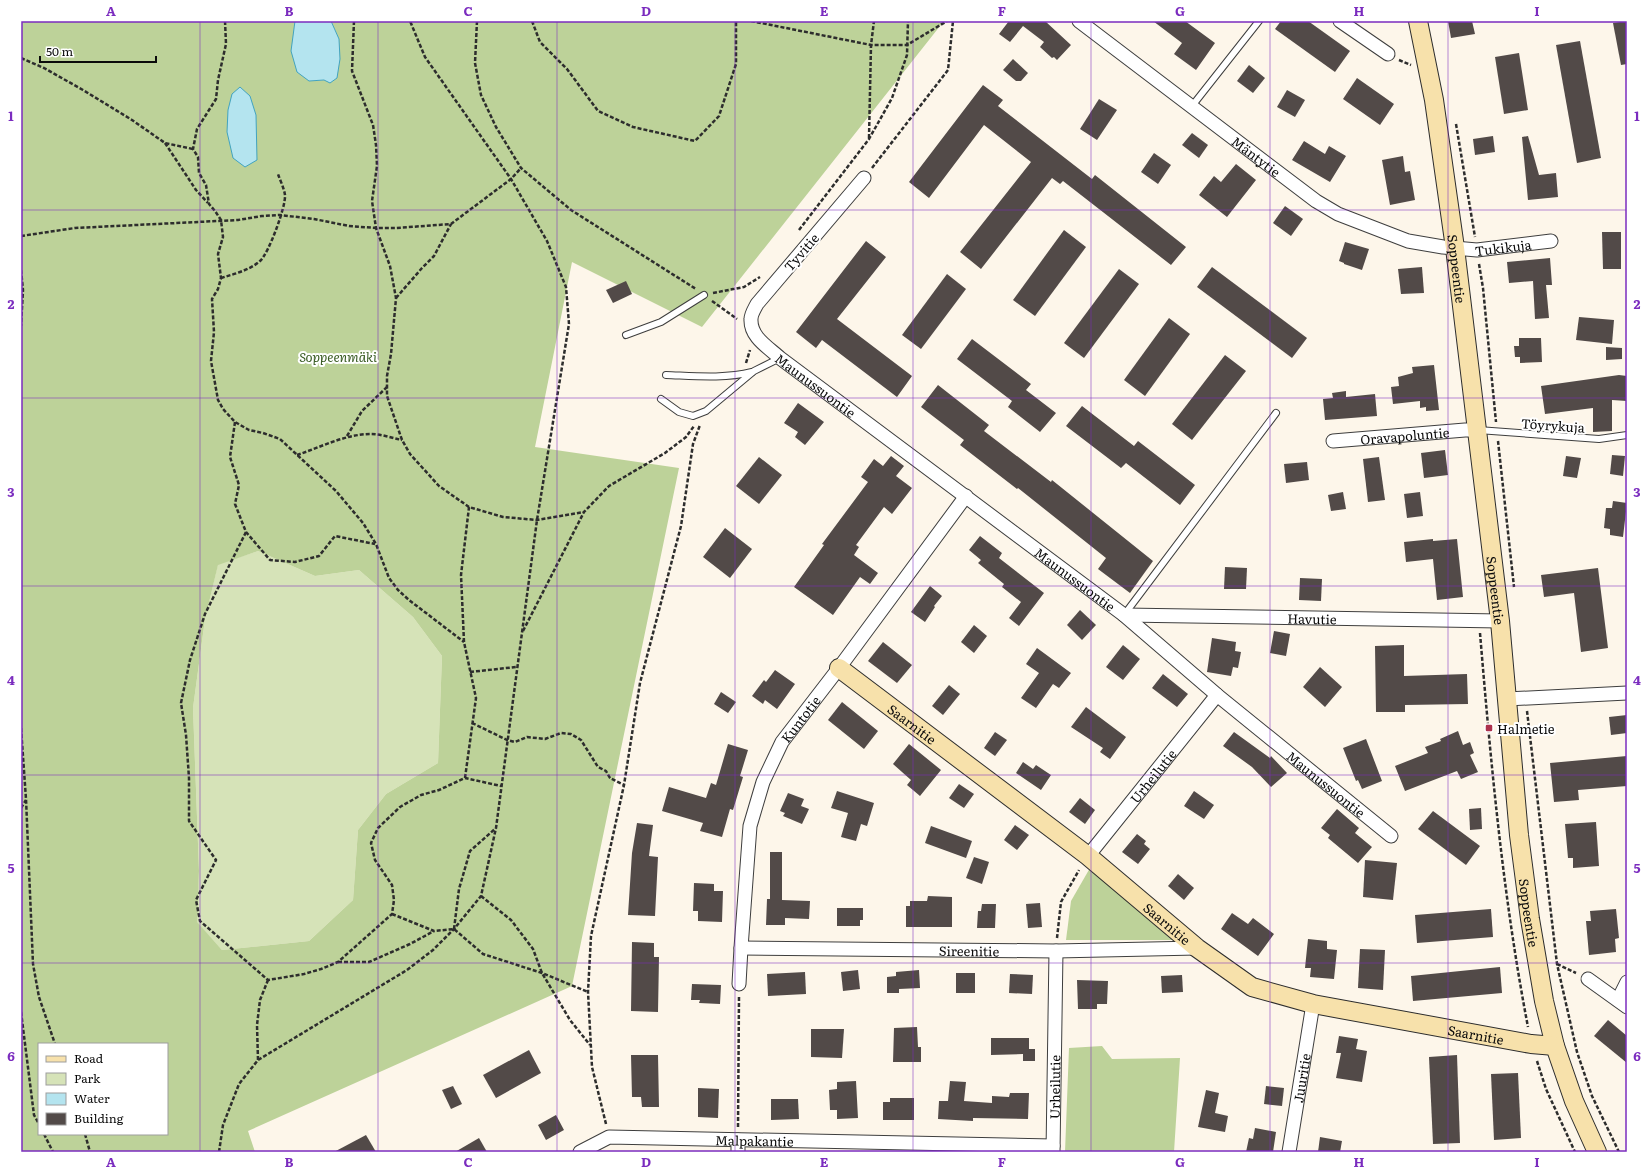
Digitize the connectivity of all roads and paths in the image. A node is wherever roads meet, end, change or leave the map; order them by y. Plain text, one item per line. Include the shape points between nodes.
1 (224, 21) edge
2 (354, 21) edge
3 (410, 21) edge
4 (477, 21) edge
5 (532, 21) edge
6 (736, 21) edge
7 (751, 21) edge
8 (874, 21) edge
9 (908, 21) edge
10 (946, 21) edge
11 (953, 21) edge
12 (1079, 21) edge
13 (1259, 21) edge
14 (1340, 21) edge
15 (1418, 21) edge
16 (871, 45) junction
17 (907, 45) junction
18 (1388, 54) dead end
19 (21, 58) edge
20 (1192, 106) junction
21 (1455, 118) dead end
22 (869, 139) junction
23 (164, 143) junction
24 (193, 148) junction
25 (521, 168) junction
26 (278, 174) dead end
27 (864, 178) joint
28 (511, 179) junction
29 (209, 204) junction
30 (280, 214) junction
31 (221, 220) junction
32 (451, 224) junction
33 (376, 228) junction
34 (799, 231) dead end
35 (21, 236) edge
36 (1551, 241) dead end
37 (1455, 248) junction
38 (1477, 250) junction
39 (21, 270) edge
40 (766, 273) dead end
41 (221, 278) junction
42 (704, 295) junction
43 (396, 298) junction
44 (21, 326) edge
45 (753, 331) junction
46 (626, 335) dead end
47 (780, 358) junction
48 (754, 371) junction
49 (741, 374) junction
50 (666, 375) dead end
51 (387, 387) junction
52 (661, 399) dead end
53 (706, 411) junction
54 (1276, 413) dead end
55 (235, 422) junction
56 (1477, 430) junction
57 (1497, 432) junction
58 (1627, 435) edge
59 (346, 436) junction
60 (402, 440) junction
61 (1333, 441) dead end
62 (297, 455) junction
63 (966, 496) junction
64 (469, 507) junction
65 (584, 512) junction
66 (537, 520) junction
67 (246, 532) junction
68 (376, 544) junction
69 (1514, 588) dead end
70 (1124, 615) junction
71 (1500, 621) junction
72 (522, 632) junction
73 (464, 642) junction
74 (516, 667) junction
75 (840, 668) junction
76 (470, 672) junction
77 (1627, 693) edge
78 (1217, 695) junction
79 (1525, 697) junction
80 (1507, 699) junction
81 (472, 723) junction
82 (21, 728) edge
83 (507, 740) junction
84 (465, 778) junction
85 (624, 785) junction
86 (501, 786) junction
87 (26, 799) junction
88 (21, 808) edge
89 (496, 828) junction
90 (1391, 836) dead end
91 (1088, 856) junction
92 (481, 896) junction
93 (392, 914) junction
94 (454, 930) junction
95 (434, 931) junction
96 (741, 948) junction
97 (1197, 948) junction
98 (1056, 951) junction
99 (338, 962) junction
100 (1557, 964) junction
101 (542, 973) junction
102 (1588, 979) joint
103 (268, 980) junction
104 (1627, 982) edge
105 (740, 984) joint
106 (588, 992) junction
107 (1622, 1003) edge
108 (1314, 1004) junction
109 (21, 1012) edge
110 (55, 1043) edge
111 (591, 1046) junction
112 (1555, 1046) junction
113 (258, 1060) junction
114 (38, 1122) edge
115 (44, 1135) edge
116 (85, 1135) edge
117 (609, 1136) junction
118 (738, 1146) edge
119 (1053, 1149) edge
120 (584, 1151) edge
121 (53, 1152) edge
122 (90, 1152) edge
123 (219, 1152) edge
124 (1289, 1152) edge
125 (1598, 1152) edge
126 (1619, 1152) edge

1 - 24 path via 226,44 216,99 197,129
2 - 33 path via 352,71 373,125 376,145 377,166 372,201
3 - 28 path via 425,57
4 - 25 path via 475,63 481,95 496,127
5 - 6 path via 540,42 567,69 598,111 633,127 695,141 719,116 736,64
7 - 16 path
8 - 16 path
9 - 17 path
10 - 17 path
11 - 27 path via 948,70
12 - 20 street, Mäntytie
13 - 20 lane
14 - 18 street
15 - 37 main road, Soppeentie via 1434,100
16 - 17 path
16 - 22 path
17 - 22 path via 906,56 892,98
19 - 23 path via 83,90
20 - 37 street, Mäntytie via 1316,201 1338,214 1408,241
21 - 38 path
22 - 34 path
23 - 24 path
23 - 29 path via 196,190
24 - 29 path via 198,157 199,173 206,185
25 - 28 path
25 - 42 path via 571,210
26 - 30 path via 285,195
27 - 45 street, Tyvitie via 756,304 751,318
28 - 32 path
28 - 66 path via 547,241 564,280 569,324
29 - 31 path
30 - 31 path
30 - 33 path via 348,226
30 - 41 path via 274,236 260,261 240,273
31 - 35 path via 75,228
31 - 41 path via 223,237 218,254
32 - 33 path
32 - 43 path via 434,256
33 - 43 path via 390,266
36 - 38 street, Tukikuja
37 - 38 street, Tukikuja
37 - 56 main road, Soppeentie
38 - 57 path
39 - 44 path
40 - 42 path via 744,287
41 - 55 path via 212,299 214,332 211,360 218,400
42 - 45 path
42 - 46 lane via 660,322
43 - 51 path
45 - 47 street, Maunussuontie via 760,341
45 - 49 path via 749,355
47 - 48 lane
47 - 63 street, Maunussuontie
48 - 49 lane
48 - 53 lane
49 - 50 lane
51 - 59 path via 362,411
51 - 60 path via 387,396
52 - 53 lane via 679,412 694,416
53 - 65 path via 686,437 665,453 609,486
53 - 85 path via 693,444 681,526 640,683
54 - 70 lane
55 - 62 path via 249,430 280,439
55 - 67 path via 230,457 239,485 236,504
56 - 57 lane, Töyrykuja
56 - 61 street, Oravapoluntie
56 - 71 main road, Soppeentie
57 - 58 lane, Töyrykuja via 1599,439
57 - 69 path
59 - 60 path via 372,434
59 - 62 path
60 - 64 path via 410,454 439,486
62 - 68 path via 340,497 363,523
63 - 70 street, Maunussuontie
63 - 75 street, Kuntotie
64 - 66 path via 503,516
64 - 73 path via 461,575
65 - 66 path
65 - 72 path
66 - 72 path
67 - 68 path via 270,560 295,562 319,556 335,536
67 - 103 path via 205,614 190,660 181,703 189,778 189,822 216,860 196,900 200,921
68 - 73 path via 389,578 398,590
70 - 71 street, Havutie
70 - 78 street, Maunussuontie
71 - 80 main road, Soppeentie
72 - 74 path
73 - 76 path
74 - 76 path
74 - 83 path
75 - 91 main road, Saarnitie
75 - 96 street, Kuntotie via 782,742 763,782 750,826
76 - 81 path via 476,698
77 - 79 street
78 - 90 street, Maunussuontie
78 - 91 street, Urheilutie
79 - 80 street
79 - 100 path
80 - 112 main road, Soppeentie via 1519,835 1530,919 1544,1001
81 - 83 path
81 - 84 path
82 - 87 path
83 - 85 path via 515,742 527,737 545,739 561,733 571,734 581,740 598,767 606,771 610,778
83 - 86 path
84 - 86 path
84 - 93 path via 421,795 400,807 378,828 371,843 375,860 392,885
85 - 106 path via 591,936
86 - 89 path
87 - 88 path
87 - 110 path via 33,964 39,997
89 - 92 path
89 - 94 path via 470,851 459,889
91 - 97 main road, Saarnitie
91 - 98 path via 1061,902
92 - 94 path
92 - 101 path via 512,920 533,949
93 - 95 path
93 - 99 path
94 - 95 path
94 - 101 path via 483,954
94 - 113 path via 406,970
95 - 99 path via 369,962
96 - 98 street, Sireenitie
96 - 105 street, Kuntotie
97 - 98 street, Sireenitie
97 - 108 main road, Saarnitie via 1252,987
98 - 119 street, Urheilutie
99 - 103 path via 304,974
100 - 102 path
100 - 126 path via 1577,1052 1592,1096
101 - 106 path
101 - 111 path via 570,1020
102 - 107 street
103 - 113 path via 260,1000 257,1025
104 - 107 street
105 - 118 path
106 - 111 path
108 - 112 main road, Saarnitie via 1531,1044
108 - 124 street, Juuritie
109 - 114 path via 34,1115
111 - 117 path via 592,1067
112 - 125 main road, Soppeentie via 1574,1101
113 - 123 path via 239,1084 223,1125
115 - 121 path
116 - 122 path
117 - 118 street, Malpakantie
117 - 120 street
118 - 119 street, Malpakantie

